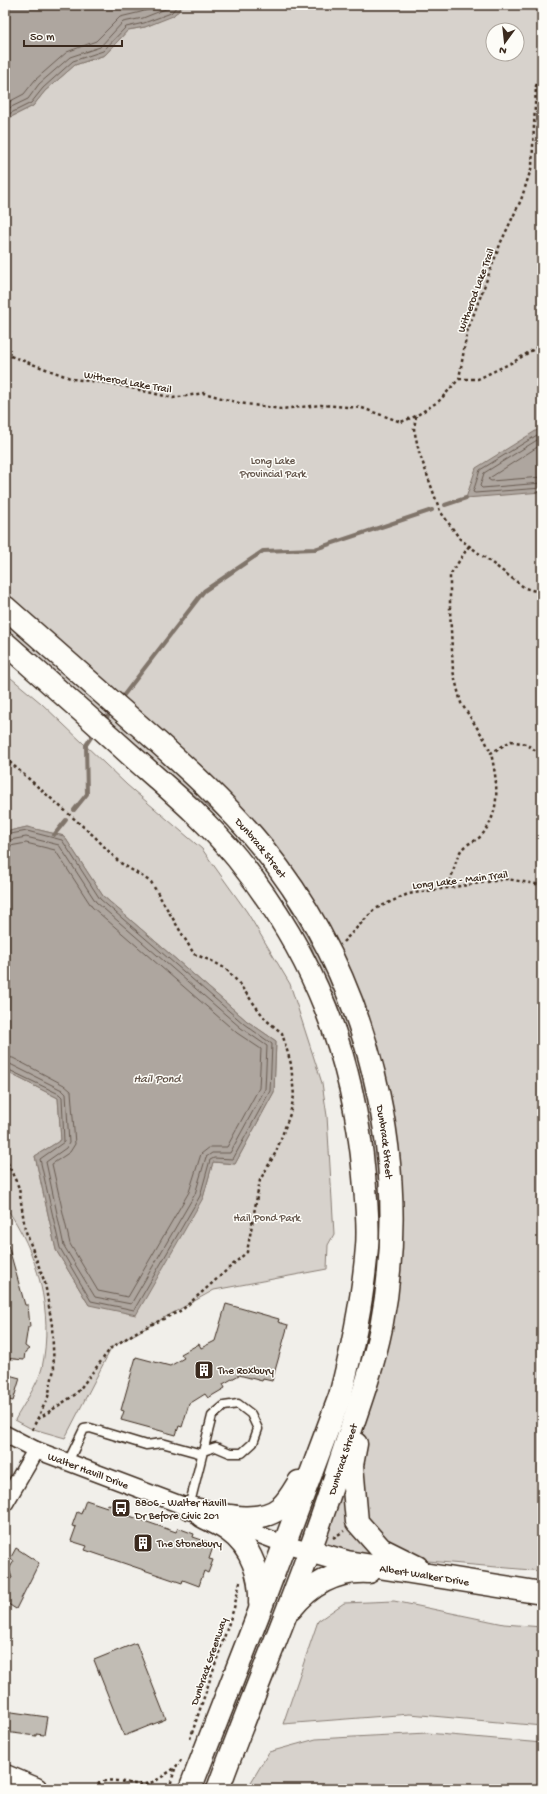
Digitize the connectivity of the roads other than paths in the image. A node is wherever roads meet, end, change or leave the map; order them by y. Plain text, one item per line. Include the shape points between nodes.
1 (5, 607) edge
2 (5, 643) edge
3 (359, 1407) junction
4 (5, 1434) edge
5 (30, 1447) junction
6 (318, 1452) junction
7 (202, 1453) junction
8 (68, 1462) junction
9 (5, 1503) edge
10 (189, 1508) junction
11 (284, 1544) junction
12 (309, 1551) junction
13 (434, 1576) junction
14 (542, 1593) edge
15 (258, 1615) junction
16 (286, 1616) junction
17 (5, 1776) edge
18 (36, 1789) edge
19 (190, 1789) edge
20 (218, 1789) edge

1 - 3 main road, Dunbrack Street via 170,753 230,810 282,873 311,918 330,955 370,1059 381,1108 391,1182 390,1256 384,1305 375,1352
2 - 6 main road, Dunbrack Street via 184,803 236,858 281,919 317,987 332,1022 344,1058 360,1132 367,1210 367,1246 358,1322 350,1360 340,1396
3 - 12 main road, Dunbrack Street
3 - 13 main road via 356,1449 352,1465 357,1522 381,1548
4 - 5 street, Walter Havill Drive
5 - 8 street, Walter Havill Drive
5 - 9 street
6 - 10 main road via 293,1492 281,1506 271,1512 256,1517
6 - 11 main road, Dunbrack Street
7 - 7 lane via 212,1416 224,1406 238,1404 251,1414 258,1429 253,1443 242,1453 230,1453 216,1447
7 - 8 lane via 162,1444 146,1445 90,1428 84,1429
7 - 10 lane
8 - 10 street, Walter Havill Drive
10 - 11 street, Walter Havill Drive
10 - 15 main road via 230,1532 250,1554 261,1590
11 - 12 street, Walter Havill Drive
11 - 15 main road, Dunbrack Street
12 - 13 main road, Albert Walker Drive via 347,1562
12 - 16 main road, Dunbrack Street
13 - 14 main road, Albert Walker Drive
13 - 16 main road via 362,1572 344,1574 328,1579 302,1595
15 - 19 main road, Dunbrack Street
16 - 20 main road, Dunbrack Street
17 - 18 main road

